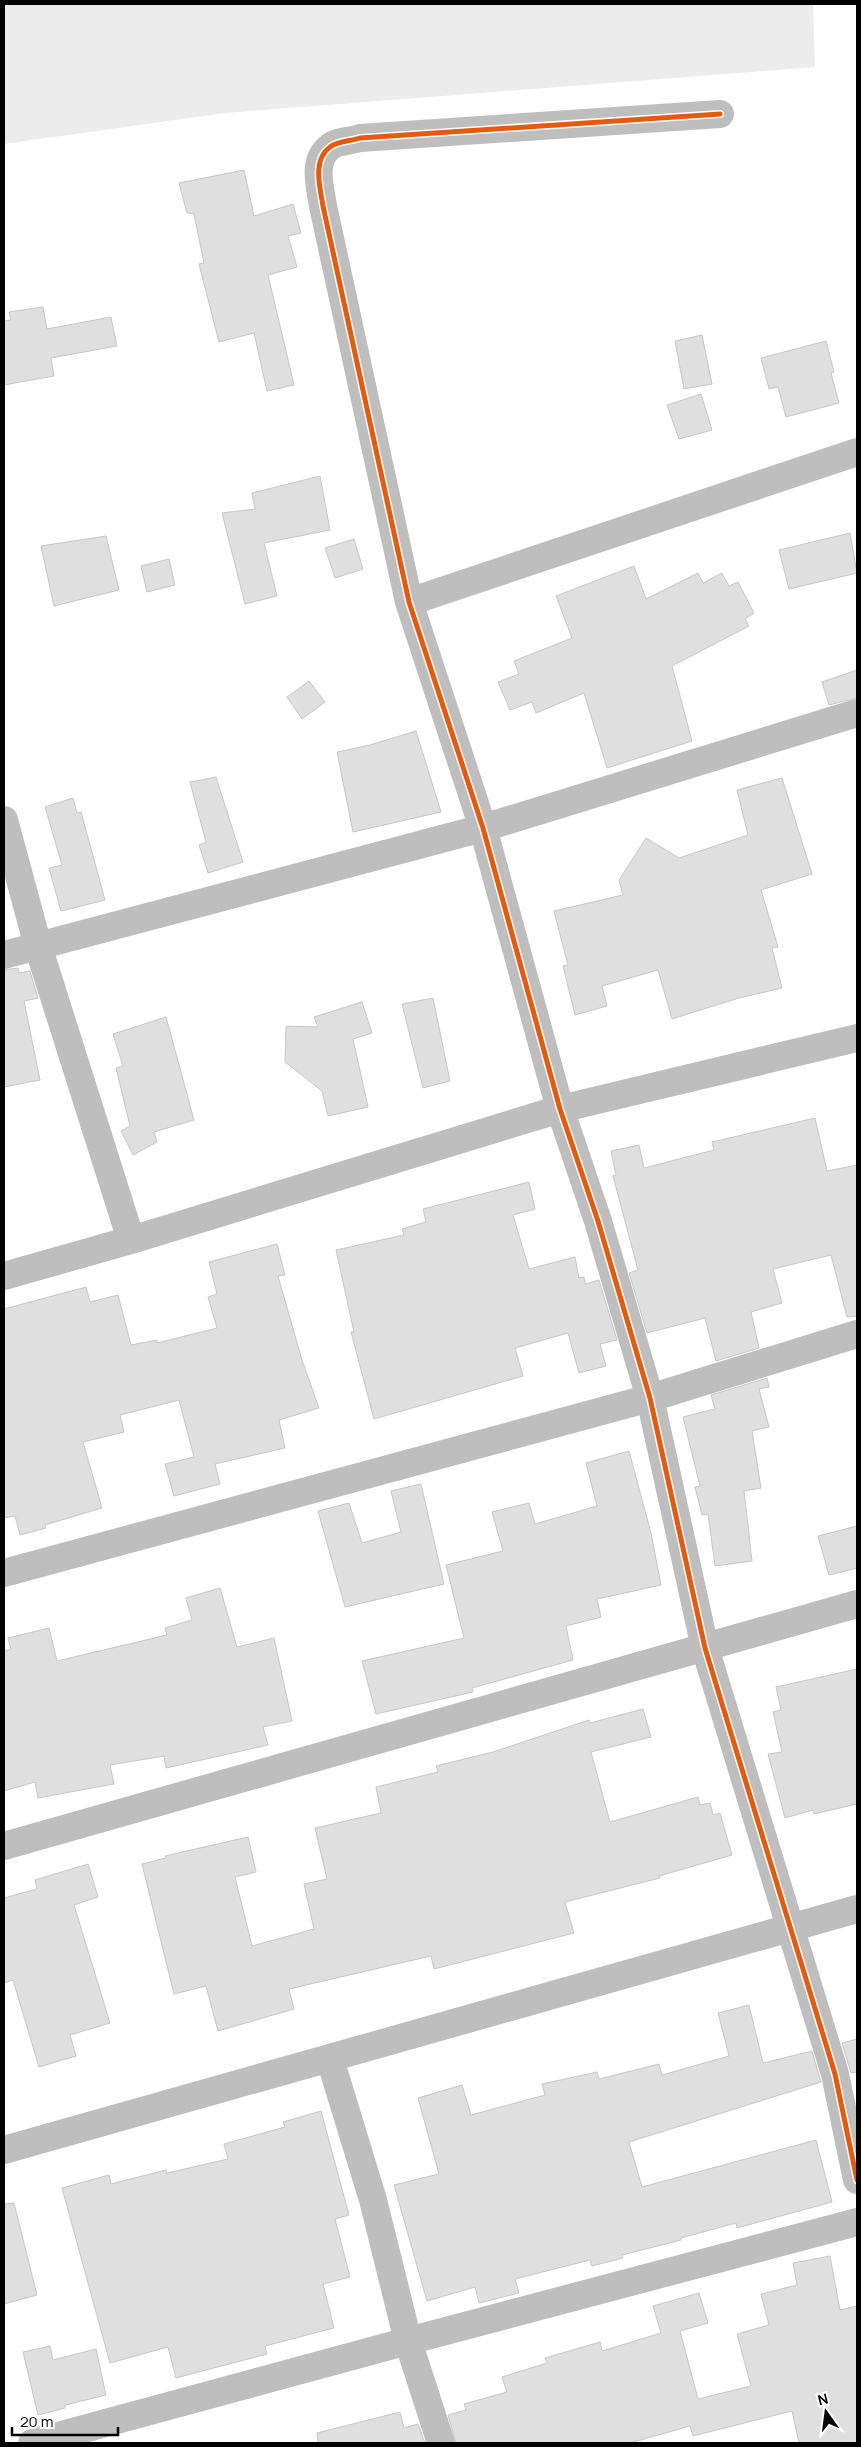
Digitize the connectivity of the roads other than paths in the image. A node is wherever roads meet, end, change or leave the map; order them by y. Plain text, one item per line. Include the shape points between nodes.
1 (720, 114) dead end
2 (857, 452) edge
3 (409, 602) junction
4 (857, 713) edge
5 (4, 820) edge
6 (483, 828) junction
7 (38, 946) junction
8 (4, 955) edge
9 (857, 1038) edge
10 (560, 1109) junction
11 (131, 1240) junction
12 (4, 1276) edge
13 (857, 1334) edge
14 (650, 1398) junction
15 (4, 1573) edge
16 (857, 1604) edge
17 (705, 1648) junction
18 (4, 1846) edge
19 (857, 1909) edge
20 (790, 1928) junction
21 (330, 2059) junction
22 (4, 2150) edge
23 (857, 2180) edge
24 (857, 2222) edge
25 (408, 2341) junction
26 (32, 2443) edge
27 (441, 2443) edge

1 - 3 street via 360,138 331,146 320,158 323,206
2 - 3 street
3 - 6 street
4 - 6 street
5 - 7 street
6 - 7 street
6 - 10 street
7 - 8 street
7 - 11 street
9 - 10 street
10 - 11 street
10 - 14 street via 598,1221
11 - 12 street
13 - 14 street
14 - 15 street
14 - 17 street
16 - 17 street
17 - 18 street
17 - 20 street
19 - 20 street
20 - 21 street
20 - 23 street via 835,2074
21 - 22 street
21 - 25 street via 373,2200
24 - 25 street
25 - 26 street
25 - 27 street

